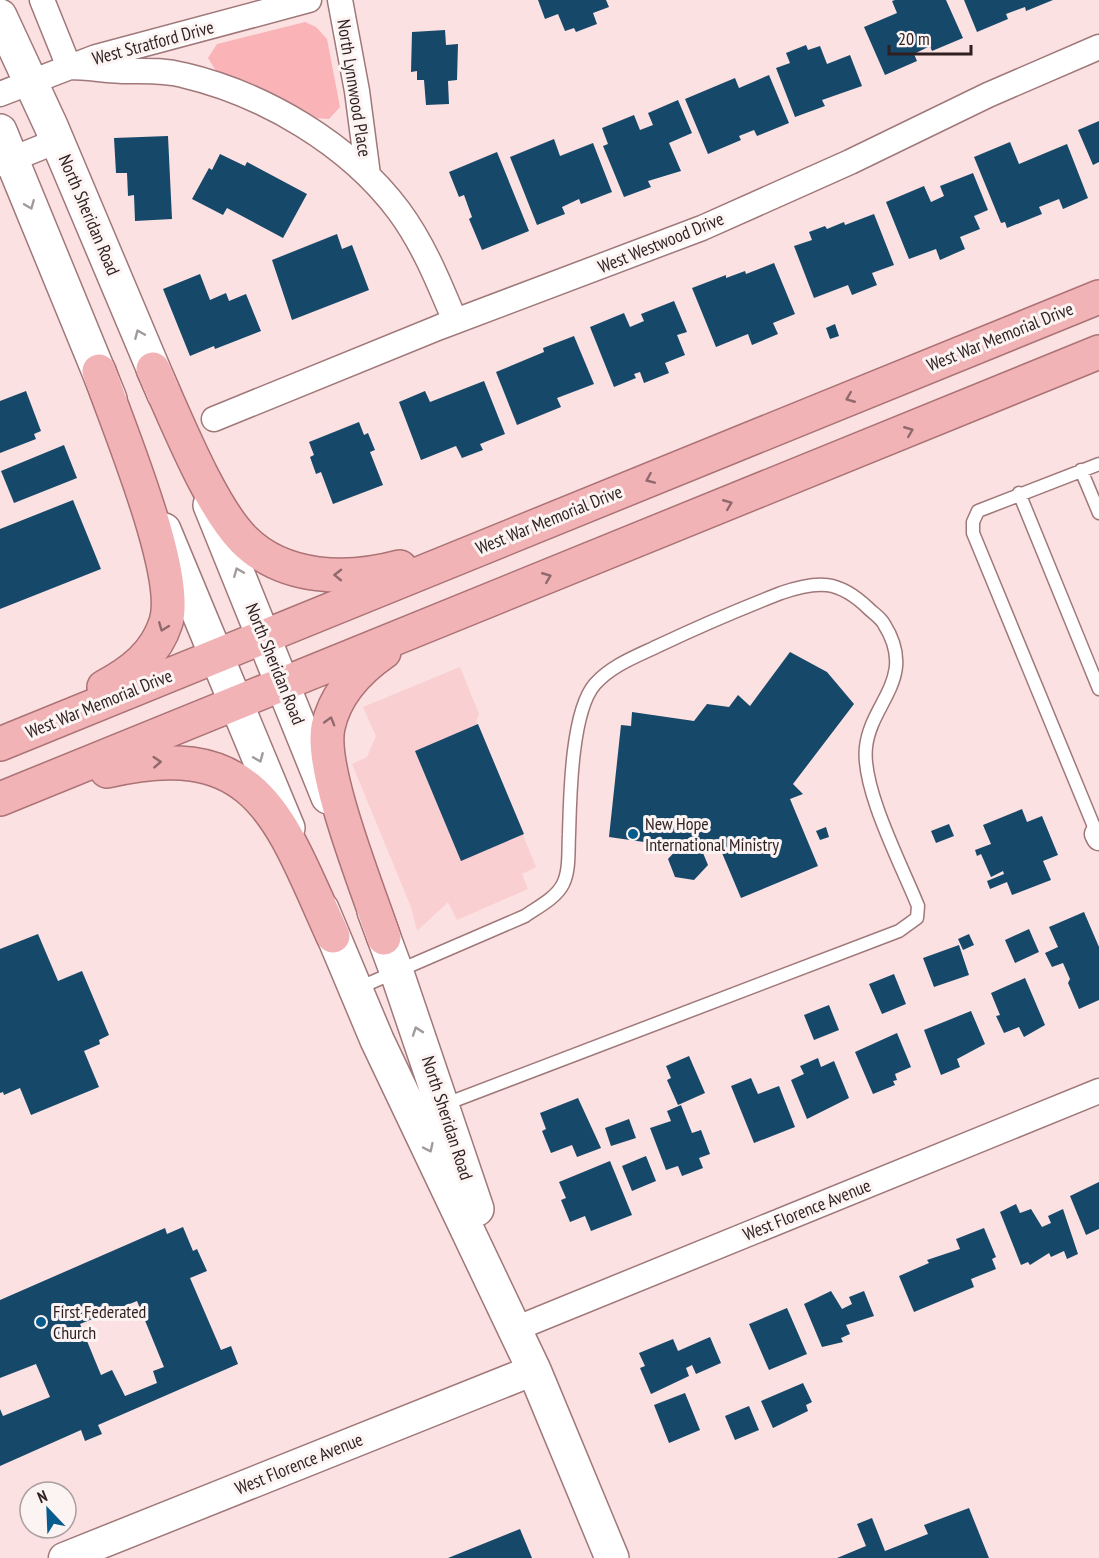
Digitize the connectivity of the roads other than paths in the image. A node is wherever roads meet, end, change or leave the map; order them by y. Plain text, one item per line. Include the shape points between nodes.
1 (42, 0) edge
2 (309, 0) edge
3 (340, 0) edge
4 (0, 16) edge
5 (1099, 47) edge
6 (69, 67) junction
7 (31, 81) junction
8 (0, 94) edge
9 (57, 141) junction
10 (4, 151) edge
11 (368, 175) junction
12 (1099, 297) edge
13 (455, 321) junction
14 (1099, 352) edge
15 (153, 369) junction
16 (99, 371) junction
17 (214, 419) dead end
18 (1099, 464) edge
19 (1081, 470) junction
20 (1019, 493) junction
21 (595, 502) junction
22 (1099, 513) edge
23 (514, 590) junction
24 (265, 637) junction
25 (216, 657) junction
26 (284, 684) junction
27 (1099, 689) edge
28 (236, 704) junction
29 (0, 737) edge
30 (0, 744) edge
31 (0, 799) edge
32 (0, 805) edge
33 (1097, 826) edge
34 (333, 936) junction
35 (384, 938) junction
36 (397, 973) junction
37 (355, 990) junction
38 (1099, 1091) edge
39 (428, 1111) junction
40 (515, 1328) junction
41 (534, 1370) junction
42 (64, 1558) edge
43 (612, 1558) edge

1 - 6 street
2 - 6 street, West Stratford Drive
3 - 11 street, North Lynnwood Place
4 - 7 main road, North Sheridan Road
5 - 13 street, West Westwood Drive via 727,217
6 - 7 street, West Stratford Drive
6 - 11 street, North Lynnwood Place via 170,72 221,86 313,133
7 - 8 street, West Stratford Drive
7 - 9 main road, North Sheridan Road
9 - 10 street
15 -> 9 main road, North Sheridan Road
10 -> 16 main road, North Sheridan Road
11 - 13 street, North Lynnwood Place via 417,238
12 -> 21 highway, West War Memorial Drive
13 - 17 street, West Westwood Drive
23 -> 14 highway
21 -> 15 highway via 389,570 334,575 291,568 252,547 232,526
24 -> 15 main road, North Sheridan Road
16 - 25 main road, North Sheridan Road
16 -> 29 highway via 162,559 169,586 167,620 150,652 132,670
18 - 19 lane
19 - 20 lane
19 - 22 lane
20 - 27 lane
20 - 33 lane via 978,511 973,533
21 - 24 highway, West War Memorial Drive
23 - 26 highway
35 -> 23 highway via 330,766 327,734 335,707 350,683 396,644
24 - 25 highway, West War Memorial Drive
24 - 26 main road, North Sheridan Road
25 - 28 main road, North Sheridan Road
25 - 30 highway, West War Memorial Drive
26 - 28 highway
26 - 35 main road, North Sheridan Road
28 - 31 highway
28 -> 34 main road, North Sheridan Road
32 -> 34 highway via 101,772 145,763 186,762 212,769 254,792 273,813
34 - 37 main road, North Sheridan Road
35 - 36 main road, North Sheridan Road
36 - 37 lane
39 -> 36 main road, North Sheridan Road
36 - 39 lane via 525,916 563,884 568,865 570,790 580,717 594,686 617,665 719,617 800,586 835,585 857,597 884,623 895,654 894,684 866,747 868,779 918,906 916,918 899,930
37 - 39 main road, North Sheridan Road
38 - 40 street, West Florence Avenue
39 - 40 main road, North Sheridan Road
40 - 41 main road, North Sheridan Road
41 - 42 street, West Florence Avenue
41 - 43 main road, North Sheridan Road

